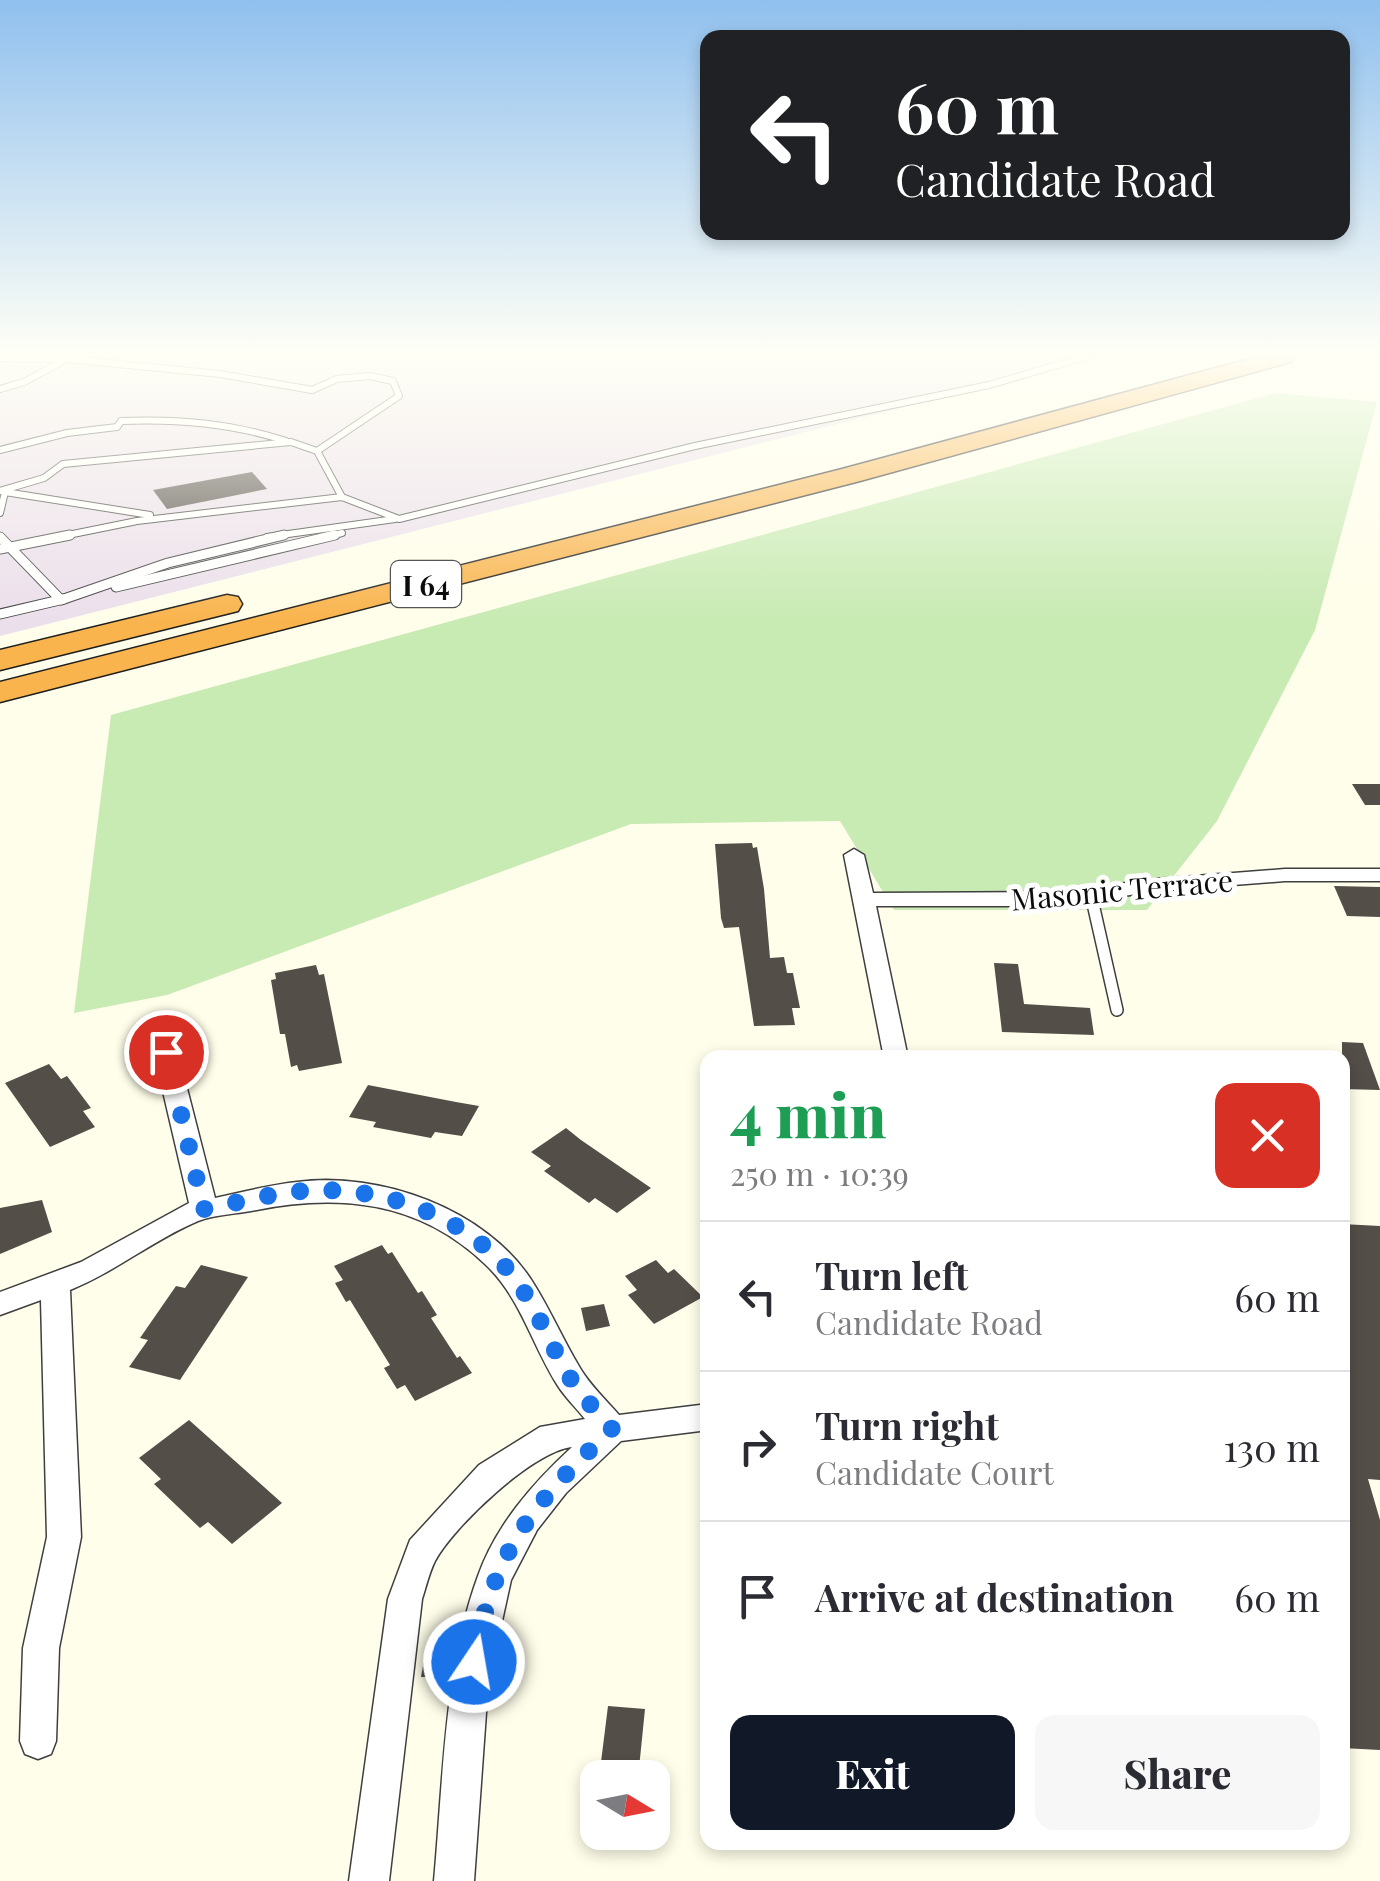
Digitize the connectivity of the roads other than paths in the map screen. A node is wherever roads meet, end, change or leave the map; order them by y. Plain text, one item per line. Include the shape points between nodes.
1 (262, 445) edge
2 (300, 445) edge
3 (325, 445) edge
4 (701, 445) edge
5 (868, 445) edge
6 (965, 445) edge
7 (317, 450) junction
8 (2, 492) edge
9 (342, 497) junction
10 (0, 513) edge
11 (164, 517) junction
12 (399, 519) junction
13 (0, 536) edge
14 (5, 548) edge
15 (62, 600) junction
16 (0, 614) edge
17 (0, 660) edge
18 (0, 692) edge
19 (854, 855) dead end
20 (1380, 876) edge
21 (1091, 896) junction
22 (864, 900) junction
23 (1118, 1010) dead end
24 (894, 1050) edge
25 (166, 1052) dead end
26 (204, 1209) junction
27 (54, 1284) junction
28 (0, 1304) edge
29 (700, 1418) edge
30 (612, 1429) junction
31 (38, 1741) dead end
32 (369, 1881) edge
33 (454, 1881) edge

1 - 8 lane via 63,464
2 - 7 lane
3 - 7 lane
4 - 12 lane
5 - 17 highway, I 64
6 - 18 highway, I 64
7 - 9 lane
8 - 10 lane
8 - 11 lane
9 - 11 lane
9 - 12 lane
11 - 14 lane
12 - 15 lane
12 - 15 lane via 266,538
13 - 14 lane
14 - 15 lane
15 - 16 lane
19 - 22 street
20 - 21 street, Masonic Terrace via 1285,875
21 - 22 street, Masonic Terrace
21 - 23 lane
22 - 24 street
25 - 26 street
26 - 27 street
26 - 30 street via 300,1191 339,1191 391,1199 450,1222 521,1286 571,1380
27 - 28 street
27 - 31 street via 64,1536 41,1648
29 - 30 street
30 - 32 street via 533,1444 490,1476 422,1551 405,1599
30 - 33 street via 525,1520 494,1578 470,1684

